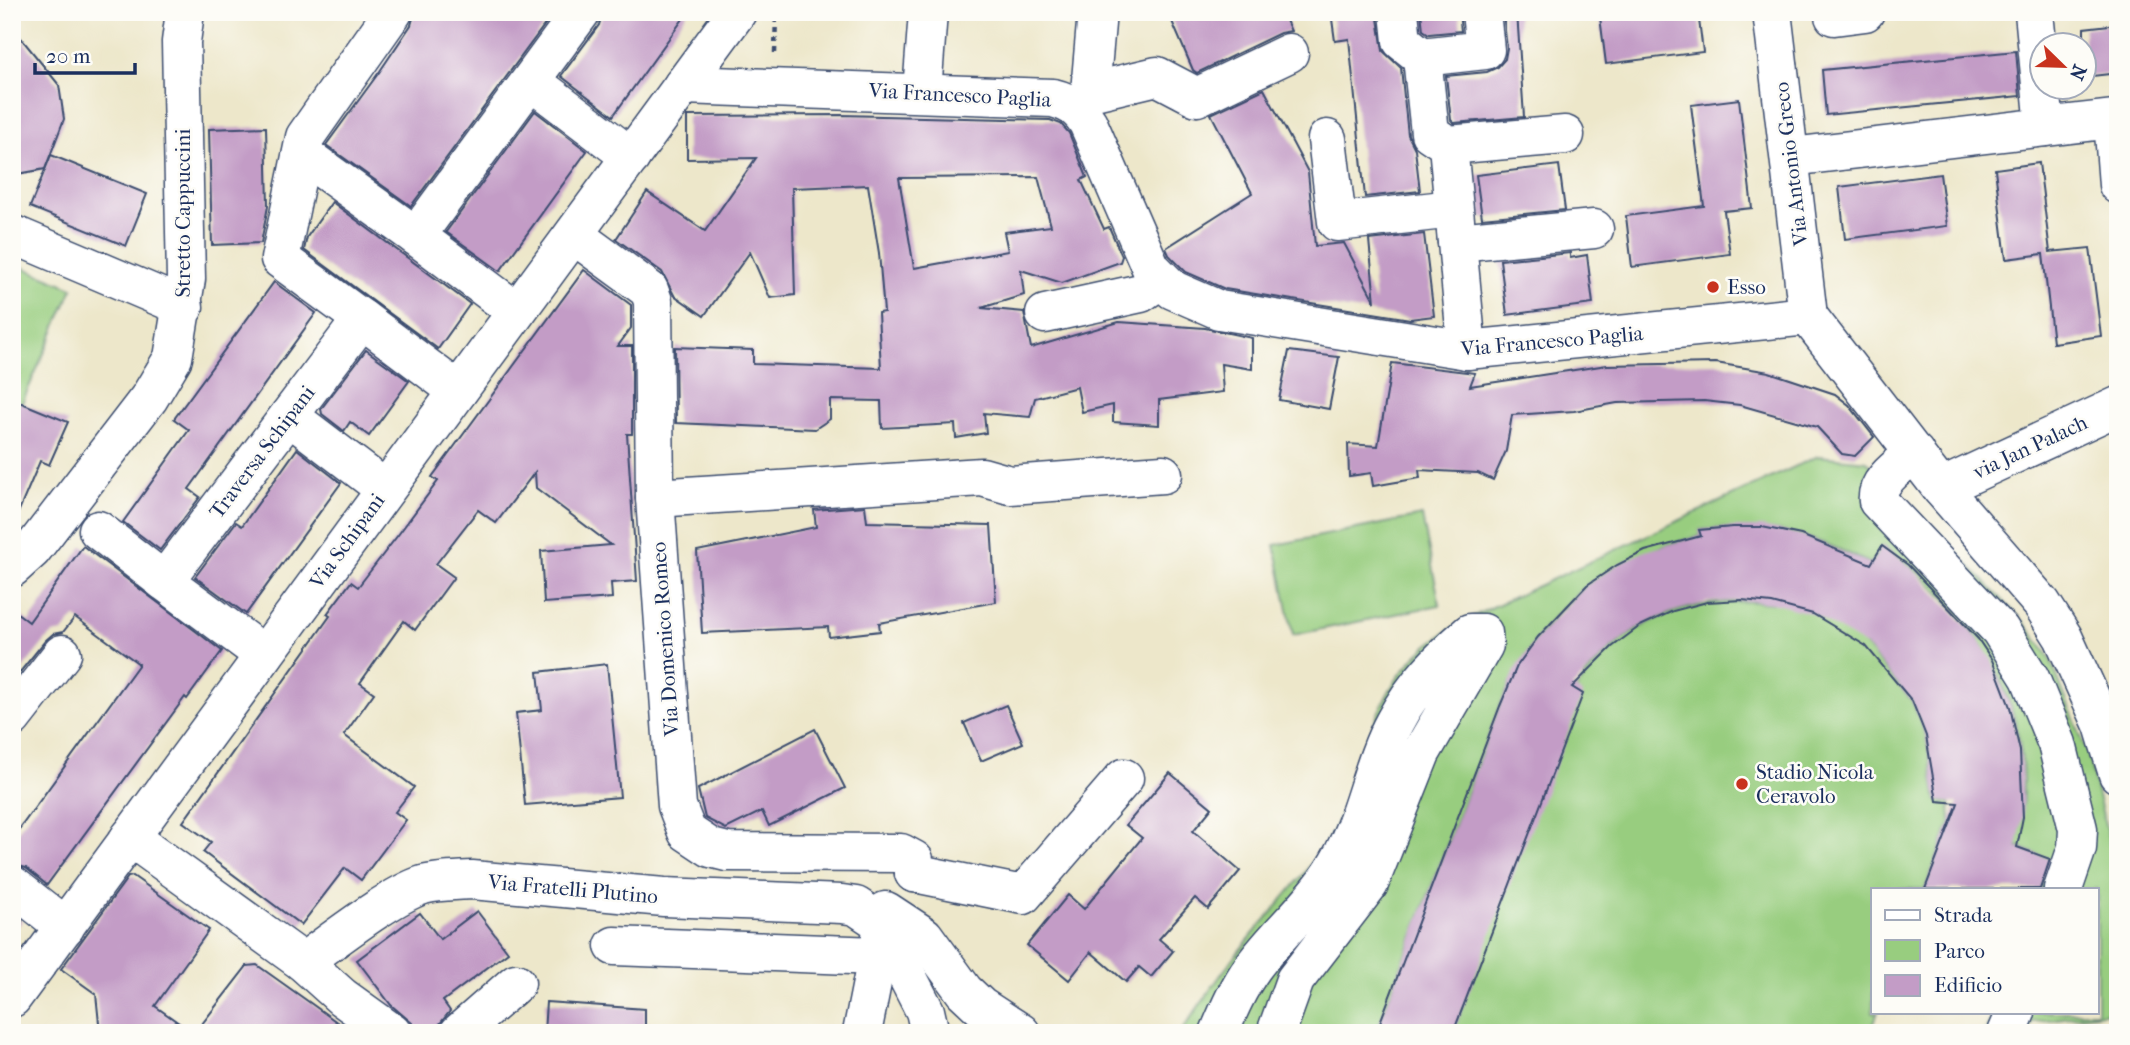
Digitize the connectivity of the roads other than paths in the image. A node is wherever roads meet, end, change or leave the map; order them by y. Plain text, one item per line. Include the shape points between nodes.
1 (185, 12) edge
2 (393, 12) edge
3 (581, 12) edge
4 (737, 12) edge
5 (929, 12) edge
6 (1097, 12) edge
7 (1399, 12) edge
8 (1481, 12) edge
9 (1772, 12) edge
10 (2034, 12) edge
11 (1289, 53) dead end
12 (1422, 57) junction
13 (531, 82) junction
14 (683, 85) junction
15 (922, 92) junction
16 (1083, 99) junction
17 (2044, 116) junction
18 (2115, 119) edge
19 (1831, 126) dead end
20 (1565, 135) dead end
21 (1326, 139) dead end
22 (1448, 145) junction
23 (302, 154) junction
24 (631, 157) junction
25 (1791, 157) junction
26 (2118, 185) edge
27 (1455, 226) junction
28 (1594, 229) dead end
29 (12, 234) edge
30 (574, 235) junction
31 (416, 236) junction
32 (1161, 279) junction
33 (184, 307) junction
34 (516, 311) junction
35 (1045, 314) dead end
36 (1808, 316) junction
37 (362, 319) junction
38 (1467, 350) junction
39 (458, 391) junction
40 (2118, 405) edge
41 (289, 416) junction
42 (1914, 453) junction
43 (1163, 474) dead end
44 (1941, 488) junction
45 (385, 489) junction
46 (655, 498) junction
47 (98, 530) dead end
48 (12, 568) edge
49 (164, 581) junction
50 (62, 654) dead end
51 (264, 656) junction
52 (12, 718) edge
53 (2118, 774) edge
54 (1124, 778) dead end
55 (130, 837) junction
56 (914, 873) junction
57 (12, 885) edge
58 (2063, 888) edge
59 (65, 927) junction
60 (881, 929) junction
61 (614, 946) dead end
62 (303, 962) junction
63 (516, 983) dead end
64 (12, 998) edge
65 (2015, 1014) edge
66 (392, 1033) edge
67 (460, 1033) edge
68 (862, 1033) edge
69 (930, 1033) edge
70 (1021, 1033) edge
71 (1219, 1033) edge
72 (1276, 1033) edge
73 (2007, 1033) edge

1 - 33 street, Stretto Cappuccini via 181,42
2 - 23 street via 305,137
3 - 13 street
4 - 14 street, Via Schipani
5 - 15 street
6 - 16 street
7 - 12 street via 1402,41
8 - 12 street via 1485,50
9 - 25 street, Via Antonio Greco
10 - 17 street
11 - 16 street via 1197,97 1157,76
12 - 22 street via 1430,133
13 - 24 street
13 - 31 street
14 - 15 street, Via Francesco Paglia
14 - 24 street, Via Schipani
15 - 16 street, Via Francesco Paglia
16 - 32 street, Via Francesco Paglia via 1088,123 1144,256
17 - 18 street
17 - 19 street
17 - 25 street
18 - 26 street
20 - 22 street
21 - 27 street via 1337,222
22 - 27 street
23 - 31 street
23 - 37 street via 280,258
24 - 30 street, Via Schipani
25 - 36 street, Via Antonio Greco
27 - 28 street
27 - 38 street
29 - 33 street
30 - 34 street, Via Schipani
30 - 46 street, Via Domenico Romeo via 649,290 653,301
31 - 34 street
32 - 35 street via 1140,293
32 - 38 street, Via Francesco Paglia via 1219,310
33 - 48 street, Stretto Cappuccini via 173,358 163,377 32,550
34 - 39 street, Via Schipani
36 - 38 street, Via Francesco Paglia
36 - 42 street
37 - 39 street
37 - 41 street, Traversa Schipani
39 - 45 street, Via Schipani
40 - 44 street, via Jan Palach
41 - 45 street
41 - 49 street, Traversa Schipani
42 - 44 street
42 - 58 street via 1883,482 1878,501 2000,630 2030,677 2057,744 2078,829 2073,865
43 - 46 street via 1010,485 982,477
44 - 53 street via 2042,604 2063,637 2103,725
45 - 51 street, Via Schipani
46 - 56 street, Via Domenico Romeo via 677,806 687,832 711,848 727,852 901,853 914,860
47 - 49 street
49 - 51 street
50 - 52 street
51 - 55 street, Via Schipani
54 - 56 street via 1023,895
55 - 59 street, Via Schipani
55 - 62 street
56 - 60 street
57 - 59 street
59 - 64 street, Via Schipani
60 - 61 street
60 - 62 street, Via Fratelli Plutino via 856,906 842,904 664,897 472,880 423,885
60 - 68 street
60 - 69 street via 925,1011
60 - 70 street, Via Fratelli Plutino via 924,936 964,991
62 - 66 street
63 - 67 street
65 - 73 street
71 - 72 street via 1234,996 1254,965 1331,876 1348,847 1393,723 1416,685 1471,633 1483,633 1485,645 1409,777 1369,884 1295,980

